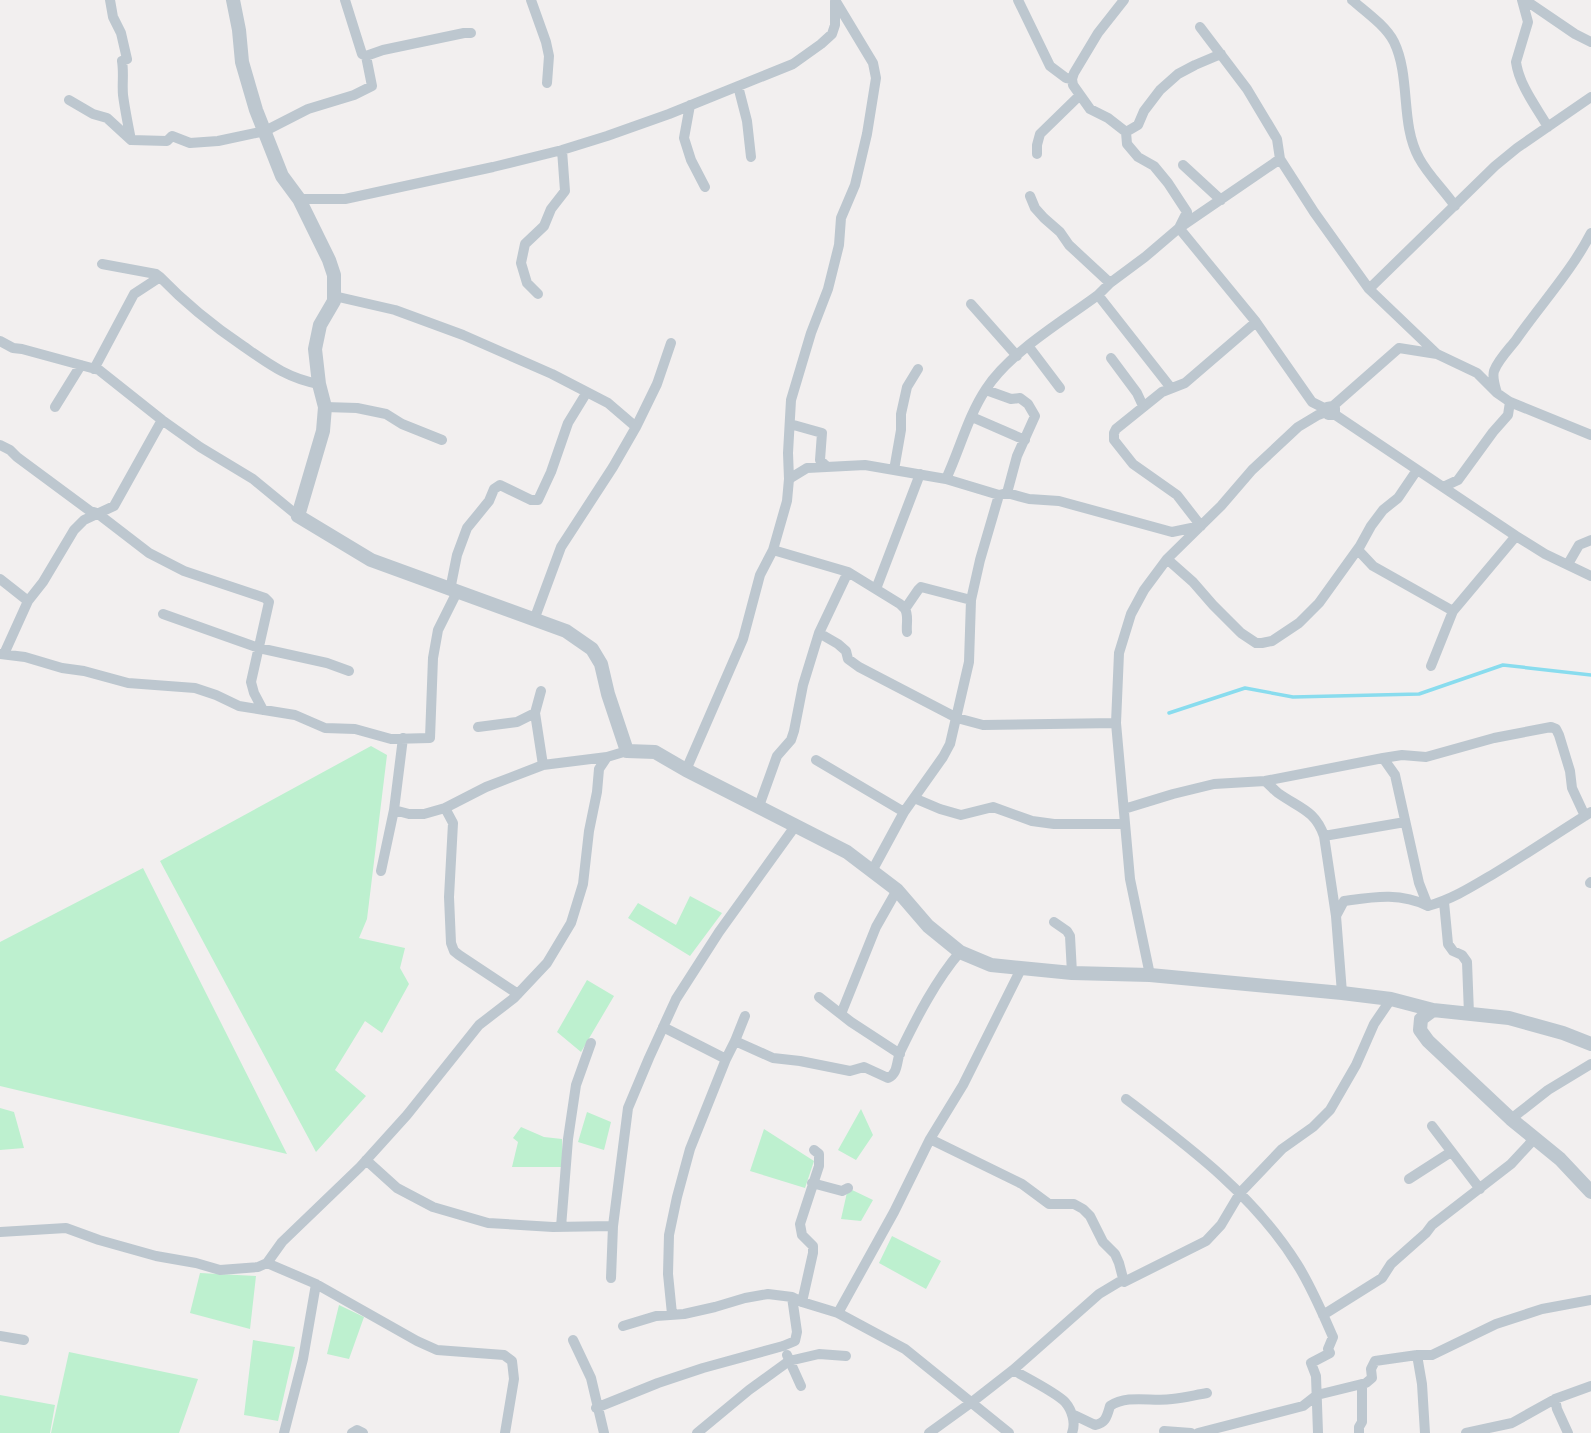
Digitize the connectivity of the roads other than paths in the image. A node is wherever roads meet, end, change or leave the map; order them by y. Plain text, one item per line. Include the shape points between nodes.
1 (110, 0) edge
2 (233, 0) edge
3 (345, 0) edge
4 (531, 0) edge
5 (835, 0) edge
6 (1018, 0) edge
7 (1124, 0) edge
8 (1352, 0) edge
9 (1524, 0) edge
10 (1200, 27) dead end
11 (471, 33) dead end
12 (1591, 42) edge
13 (1221, 54) junction
14 (366, 56) junction
15 (1072, 79) junction
16 (547, 83) dead end
17 (738, 86) junction
18 (1079, 96) junction
19 (1591, 97) edge
20 (69, 100) dead end
21 (690, 105) junction
22 (1548, 127) junction
23 (265, 131) junction
24 (1126, 132) junction
25 (131, 141) junction
26 (562, 150) junction
27 (1037, 154) dead end
28 (751, 157) dead end
29 (1280, 159) junction
30 (1183, 165) dead end
31 (705, 187) dead end
32 (1030, 196) dead end
33 (299, 199) junction
34 (1221, 200) junction
35 (1455, 206) junction
36 (1179, 228) junction
37 (1591, 233) edge
38 (102, 264) dead end
39 (160, 277) junction
40 (1110, 283) junction
41 (1369, 289) junction
42 (538, 294) dead end
43 (1098, 295) junction
44 (334, 296) junction
45 (971, 304) dead end
46 (1256, 322) junction
47 (0, 341) edge
48 (671, 344) dead end
49 (1028, 347) junction
50 (1437, 354) junction
51 (1017, 355) junction
52 (1111, 358) dead end
53 (82, 365) junction
54 (94, 369) junction
55 (918, 369) dead end
56 (319, 384) junction
57 (1060, 388) dead end
58 (1171, 388) junction
59 (986, 390) junction
60 (587, 392) junction
61 (1497, 393) junction
62 (1510, 402) junction
63 (1143, 406) junction
64 (55, 407) dead end
65 (325, 407) junction
66 (1330, 410) junction
67 (972, 417) junction
68 (162, 420) junction
69 (790, 424) junction
70 (636, 427) junction
71 (1591, 435) edge
72 (442, 440) dead end
73 (1025, 440) junction
74 (0, 445) edge
75 (827, 467) junction
76 (894, 470) junction
77 (1417, 470) junction
78 (920, 474) junction
79 (789, 478) junction
80 (946, 479) junction
81 (1443, 487) junction
82 (1003, 494) junction
83 (97, 513) junction
84 (298, 516) junction
85 (1201, 526) junction
86 (1516, 536) junction
87 (1591, 540) edge
88 (773, 550) junction
89 (1358, 550) junction
90 (1167, 559) junction
91 (1568, 564) junction
92 (848, 572) junction
93 (1591, 576) edge
94 (0, 579) edge
95 (876, 589) junction
96 (453, 591) junction
97 (971, 600) junction
98 (28, 601) junction
99 (905, 609) junction
100 (1453, 611) junction
101 (163, 614) dead end
102 (534, 620) junction
103 (907, 632) dead end
104 (819, 633) junction
105 (259, 648) junction
106 (2, 654) edge
107 (1431, 666) dead end
108 (349, 671) dead end
109 (541, 691) dead end
110 (263, 710) junction
111 (535, 713) junction
112 (957, 718) junction
113 (1116, 723) junction
114 (478, 727) dead end
115 (403, 738) junction
116 (627, 751) junction
117 (607, 757) junction
118 (1383, 758) junction
119 (816, 760) dead end
120 (543, 765) junction
121 (686, 770) junction
122 (1265, 781) junction
123 (914, 798) junction
124 (759, 806) junction
125 (445, 808) junction
126 (1124, 809) junction
127 (394, 810) junction
128 (904, 812) junction
129 (1588, 814) edge
130 (1405, 822) junction
131 (1125, 824) junction
132 (796, 825) junction
133 (1324, 836) junction
134 (381, 871) dead end
135 (872, 871) junction
136 (897, 890) junction
137 (1444, 902) junction
138 (1428, 906) junction
139 (1336, 916) junction
140 (1054, 922) dead end
141 (960, 952) junction
142 (1021, 969) junction
143 (1072, 973) junction
144 (1150, 975) junction
145 (1342, 993) junction
146 (518, 994) junction
147 (820, 997) dead end
148 (1391, 999) junction
149 (1433, 1010) junction
150 (841, 1014) junction
151 (1469, 1014) junction
152 (745, 1016) dead end
153 (663, 1027) junction
154 (735, 1041) junction
155 (591, 1043) dead end
156 (1591, 1044) edge
157 (900, 1054) junction
158 (726, 1059) junction
159 (1591, 1064) edge
160 (1126, 1099) dead end
161 (1511, 1119) junction
162 (1432, 1126) dead end
163 (1535, 1138) junction
164 (930, 1139) junction
165 (814, 1150) dead end
166 (1451, 1152) junction
167 (366, 1160) junction
168 (1409, 1179) dead end
169 (813, 1183) junction
170 (1588, 1183) edge
171 (848, 1188) dead end
172 (1480, 1189) junction
173 (1240, 1193) junction
174 (613, 1226) junction
175 (561, 1227) junction
176 (0, 1231) edge
177 (267, 1263) junction
178 (611, 1278) dead end
179 (1124, 1281) junction
180 (316, 1284) junction
181 (797, 1299) junction
182 (1591, 1300) edge
183 (838, 1313) junction
184 (672, 1314) junction
185 (1323, 1315) junction
186 (623, 1326) dead end
187 (0, 1336) edge
188 (24, 1340) dead end
189 (573, 1340) dead end
190 (783, 1346) junction
191 (1417, 1355) junction
192 (846, 1356) dead end
193 (789, 1361) junction
194 (1013, 1370) junction
195 (1362, 1384) junction
196 (801, 1386) dead end
197 (1591, 1386) edge
198 (1207, 1392) dead end
199 (1317, 1395) junction
200 (1555, 1399) junction
201 (972, 1402) junction
202 (596, 1408) junction
203 (1072, 1414) junction
204 (1164, 1431) dead end
205 (284, 1433) edge
206 (352, 1433) edge
207 (363, 1433) edge
208 (505, 1433) edge
209 (604, 1433) edge
210 (697, 1433) edge
211 (929, 1433) edge
212 (1009, 1433) edge
213 (1072, 1433) edge
214 (1191, 1433) edge
215 (1198, 1433) edge
216 (1318, 1433) edge
217 (1359, 1433) edge
218 (1425, 1433) edge
219 (1466, 1433) edge
220 (1568, 1433) edge

1 - 25 street via 127,59 122,61 123,95
2 - 23 street via 242,62
3 - 14 street via 358,45
4 - 16 street via 547,42
5 - 17 street via 835,25 821,44 793,64
5 - 69 street via 873,63 876,79 855,185 841,218 828,289 791,400
6 - 15 street via 1050,66
7 - 15 street via 1098,33
8 - 35 street via 1394,41 1419,158
9 - 12 street
9 - 22 street via 1528,22 1517,69
10 - 13 street
11 - 14 street
13 - 24 street via 1178,74 1160,90 1138,125
13 - 29 street via 1273,131
14 - 23 street via 372,86 308,109
15 - 18 street
17 - 21 street
17 - 28 street
18 - 24 street via 1090,109
18 - 27 street via 1040,134
19 - 22 street
20 - 25 street via 107,118
21 - 26 street
21 - 31 street via 684,138
22 - 35 street via 1495,166
23 - 25 street via 218,141 191,143 172,136 167,141
23 - 33 street via 282,176
24 - 36 street via 1126,144 1154,166 1187,212
26 - 33 street via 345,199
26 - 42 street via 565,191 544,226 525,244 522,263 527,283
29 - 34 street
29 - 41 street
30 - 34 street
32 - 40 street via 1035,208 1069,245
33 - 44 street via 332,268
34 - 36 street
35 - 41 street
36 - 40 street
36 - 46 street
37 - 61 street via 1494,372
38 - 39 street
39 - 54 street via 134,294
39 - 56 street via 210,323 275,368
40 - 43 street
41 - 50 street
43 - 49 street
43 - 58 street
44 - 56 street via 315,349
44 - 60 street via 395,310 464,335
45 - 51 street
46 - 58 street via 1185,383
46 - 66 street via 1312,402
47 - 53 street
48 - 70 street
49 - 51 street
49 - 57 street
50 - 61 street via 1477,373
50 - 66 street via 1399,348
51 - 59 street
52 - 63 street
53 - 54 street
53 - 64 street
54 - 68 street
55 - 76 street via 907,387
56 - 65 street
58 - 63 street
59 - 67 street
59 - 73 street via 1028,404 1035,416
60 - 70 street
60 - 96 street via 568,423 538,500 500,485 467,528 457,555
61 - 62 street
62 - 71 street
62 - 81 street via 1508,415 1458,480
63 - 85 street via 1116,429 1114,440 1133,464 1177,495
65 - 72 street via 386,414
65 - 84 street via 323,431
66 - 77 street
66 - 85 street via 1298,427
67 - 73 street
67 - 80 street
68 - 83 street via 114,506
68 - 84 street
69 - 75 street via 822,433 820,460
69 - 79 street
70 - 102 street via 561,547
73 - 82 street
74 - 83 street
75 - 76 street
75 - 79 street via 807,468
76 - 78 street
77 - 81 street
77 - 89 street via 1377,518
78 - 80 street
78 - 95 street
79 - 88 street
80 - 82 street
81 - 86 street
82 - 85 street via 1059,501 1172,532
82 - 97 street
83 - 98 street via 74,530
83 - 105 street via 149,554 265,598 269,602
84 - 96 street via 372,560
85 - 90 street
86 - 91 street
86 - 100 street
87 - 91 street via 1579,545
88 - 92 street
88 - 121 street via 760,575 743,639
89 - 90 street via 1299,623 1262,643 1241,633
89 - 100 street via 1373,566
90 - 113 street via 1131,614 1119,653
91 - 93 street
92 - 95 street
92 - 104 street
94 - 98 street
95 - 99 street
96 - 102 street
96 - 115 street via 433,659 430,738
97 - 99 street via 922,587
97 - 112 street via 969,662
98 - 106 street
99 - 103 street
100 - 107 street
101 - 105 street
102 - 116 street via 566,631 592,649 601,664
104 - 112 street via 846,650 848,659 859,667
104 - 124 street via 791,740 777,756
105 - 108 street
105 - 110 street via 251,682
106 - 110 street via 128,683 195,688 239,706
109 - 111 street
110 - 115 street via 295,715 325,728
111 - 114 street via 517,722
111 - 120 street
112 - 113 street via 983,725
112 - 123 street via 950,744
113 - 126 street
115 - 127 street
116 - 117 street
116 - 121 street via 655,752
117 - 120 street
117 - 146 street via 599,769 583,884 571,923 547,963
118 - 122 street
118 - 129 street via 1426,757 1551,727 1559,735 1572,788
118 - 130 street via 1395,775
119 - 128 street
120 - 125 street
121 - 124 street
122 - 126 street via 1214,784
122 - 133 street via 1304,808 1320,824
123 - 128 street
123 - 131 street via 961,815 993,807 1054,824
124 - 132 street
125 - 127 street via 424,814
125 - 146 street via 453,823 449,897 454,951
126 - 131 street
127 - 134 street
128 - 135 street
129 - 137 street
130 - 133 street
130 - 138 street
131 - 144 street via 1130,879
132 - 135 street
132 - 153 street via 719,932
133 - 139 street
135 - 136 street
136 - 141 street via 928,926
136 - 150 street via 876,927
137 - 138 street
137 - 151 street via 1448,944 1467,962
138 - 139 street via 1400,896 1377,896 1344,901
139 - 145 street
140 - 143 street via 1070,936
141 - 142 street via 991,965
141 - 157 street via 944,970
142 - 143 street
142 - 164 street
143 - 144 street
144 - 145 street
145 - 148 street
146 - 167 street via 478,1025
147 - 150 street
148 - 149 street
148 - 173 street via 1330,1110 1282,1149
149 - 151 street
149 - 161 street via 1421,1019 1420,1030
150 - 157 street
151 - 156 street via 1509,1018
152 - 154 street
153 - 158 street
153 - 174 street via 628,1108
154 - 157 street via 773,1058 850,1071 864,1067 888,1079
154 - 158 street
155 - 175 street via 576,1085
158 - 184 street via 690,1149 677,1197 669,1235
159 - 161 street
160 - 173 street via 1205,1159
161 - 163 street
162 - 166 street
163 - 170 street
163 - 172 street
164 - 179 street via 1022,1184 1052,1206 1074,1204 1083,1209 1115,1254
164 - 183 street
165 - 169 street via 819,1166
166 - 168 street
166 - 172 street
167 - 175 street via 397,1188 433,1207 488,1223
167 - 177 street via 282,1242
169 - 171 street via 842,1191
169 - 181 street via 800,1224 813,1252
172 - 185 street via 1432,1225 1382,1278
173 - 179 street via 1206,1241
173 - 185 street via 1298,1264
174 - 175 street
174 - 178 street
176 - 177 street via 66,1228 122,1247 220,1270
177 - 180 street
179 - 194 street via 1099,1294
180 - 205 street
180 - 208 street via 427,1346 504,1355 512,1362 514,1379
181 - 183 street
181 - 184 street via 768,1294
181 - 190 street via 795,1341
182 - 191 street via 1531,1312 1432,1355
183 - 201 street via 905,1349
184 - 186 street
185 - 199 street via 1333,1337 1330,1353 1311,1363 1317,1376
187 - 188 street
189 - 202 street via 591,1378
190 - 193 street
190 - 202 street via 703,1368
191 - 195 street via 1375,1361 1372,1378
191 - 218 street
192 - 193 street via 819,1353
193 - 196 street
193 - 210 street
194 - 201 street
194 - 203 street via 1064,1401
195 - 199 street
195 - 217 street
197 - 200 street
198 - 203 street via 1117,1401 1107,1418 1095,1425
199 - 215 street via 1303,1406
199 - 216 street
200 - 219 street via 1511,1423
200 - 220 street
201 - 211 street
201 - 212 street
202 - 209 street
203 - 213 street
204 - 214 street
206 - 207 street

